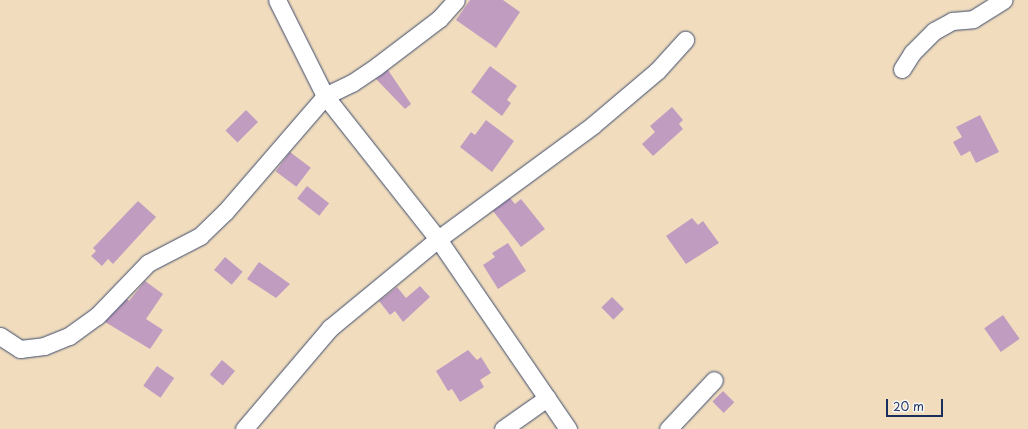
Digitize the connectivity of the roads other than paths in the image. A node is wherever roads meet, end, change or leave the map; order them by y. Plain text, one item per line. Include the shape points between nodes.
1 (277, 0) edge
2 (456, 0) edge
3 (1004, 0) edge
4 (685, 40) dead end
5 (902, 69) dead end
6 (325, 96) junction
7 (438, 239) junction
8 (0, 336) edge
9 (714, 380) dead end
10 (547, 398) junction
11 (244, 429) edge
12 (503, 429) edge
13 (568, 429) edge
14 (668, 429) edge

1 - 6 street
2 - 6 street via 440,19 352,83
3 - 5 street via 973,19 952,21 934,31 912,53
4 - 7 street via 657,71 593,125
6 - 7 street
6 - 8 street via 225,212 200,236 148,263 97,316 69,336 44,346 20,349
7 - 10 street
7 - 11 street via 330,328
9 - 14 street
10 - 12 street
10 - 13 street

